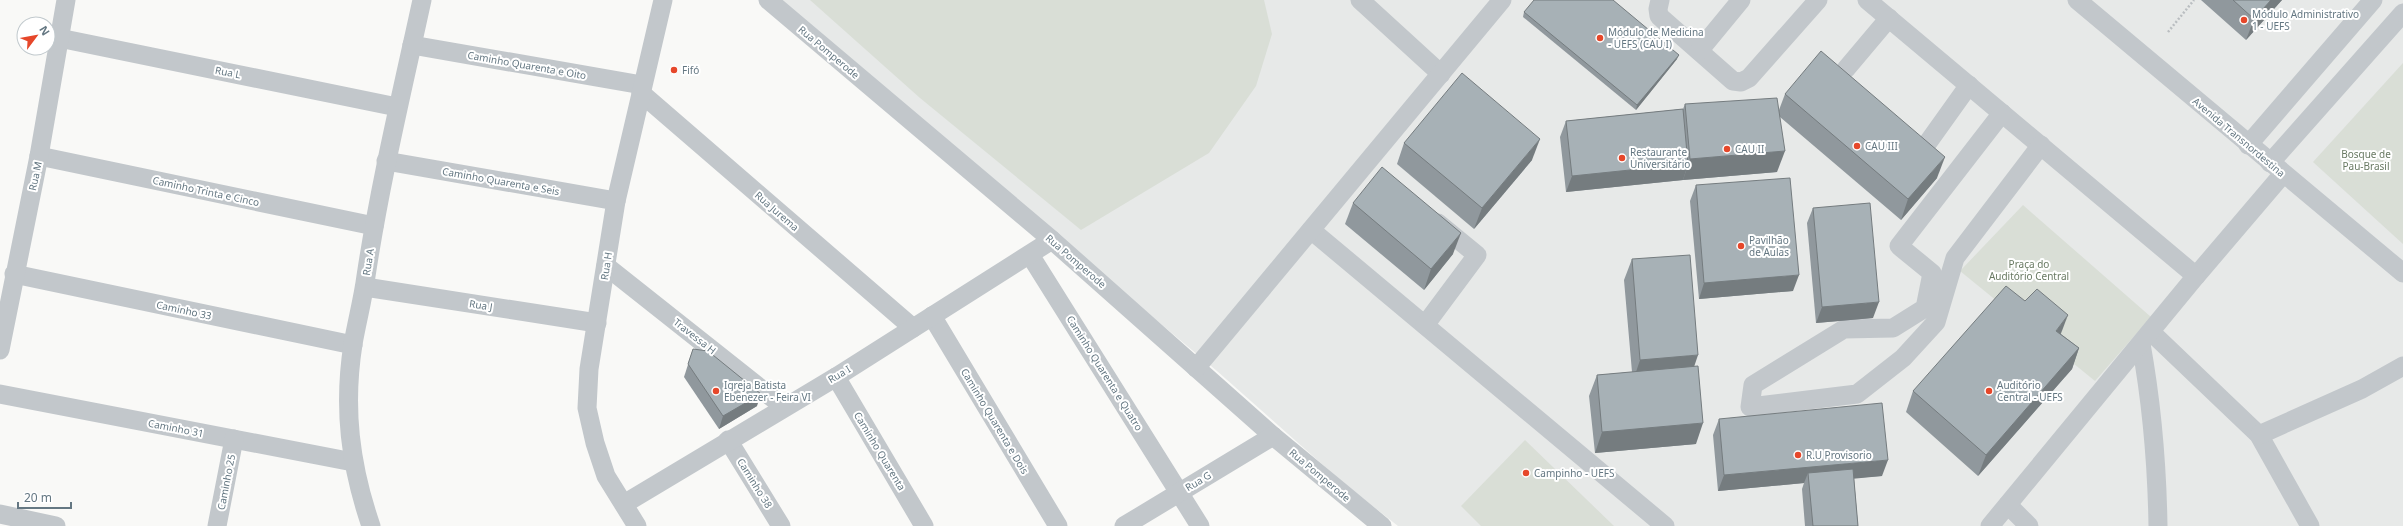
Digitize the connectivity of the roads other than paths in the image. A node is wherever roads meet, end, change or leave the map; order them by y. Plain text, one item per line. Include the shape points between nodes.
1 (66, 0) edge
2 (422, 0) edge
3 (663, 0) edge
4 (768, 0) edge
5 (1360, 0) edge
6 (1502, 0) edge
7 (1660, 0) edge
8 (1741, 0) edge
9 (1818, 0) edge
10 (1867, 0) edge
11 (2077, 0) edge
12 (2373, 0) edge
13 (2403, 13) edge
14 (1889, 18) junction
15 (60, 38) junction
16 (412, 45) junction
17 (1699, 50) junction
18 (1846, 69) dead end
19 (1441, 74) junction
20 (1969, 86) junction
21 (641, 89) junction
22 (397, 107) junction
23 (2002, 113) junction
24 (2040, 145) junction
25 (2248, 145) junction
26 (1924, 148) edge
27 (39, 156) junction
28 (386, 161) junction
29 (2277, 168) junction
30 (616, 201) junction
31 (1425, 212) edge
32 (374, 226) junction
33 (1311, 230) junction
34 (1052, 240) junction
35 (1030, 255) junction
36 (606, 266) junction
37 (2403, 273) edge
38 (14, 274) junction
39 (2196, 276) junction
40 (365, 286) junction
41 (932, 316) junction
42 (597, 323) junction
43 (1425, 325) junction
44 (913, 328) junction
45 (2146, 338) junction
46 (353, 345) junction
47 (0, 350) edge
48 (1199, 364) junction
49 (2403, 366) edge
50 (836, 377) junction
51 (0, 394) edge
52 (784, 407) junction
53 (2259, 435) junction
54 (1273, 436) junction
55 (234, 439) junction
56 (728, 440) junction
57 (353, 462) junction
58 (1180, 492) junction
59 (624, 504) junction
60 (2008, 505) junction
61 (0, 514) edge
62 (56, 526) edge
63 (217, 526) edge
64 (371, 526) edge
65 (637, 526) edge
66 (781, 526) edge
67 (924, 526) edge
68 (1058, 526) edge
69 (1124, 526) edge
70 (1200, 526) edge
71 (1382, 526) edge
72 (1665, 526) edge
73 (1990, 526) edge
74 (2029, 526) edge
75 (2158, 526) edge
76 (2310, 526) edge

1 - 15 street, Rua M
2 - 16 street, Rua A
3 - 21 street, Rua H
4 - 34 street, Rua Pomperode
5 - 19 street
6 - 19 street
7 - 17 street via 1659,16
8 - 17 street
9 - 17 street via 1749,78 1741,82 1733,80
10 - 14 street
11 - 25 street, Avenida Transnordestina
12 - 25 street
13 - 29 street
14 - 18 street
14 - 20 street
15 - 22 street, Rua L
15 - 27 street, Rua M
16 - 21 street, Caminho Quarenta e Oito
16 - 22 street, Rua A
19 - 33 street via 1372,168
20 - 23 street
20 - 26 street
21 - 30 street, Rua H
21 - 44 street, Rua Jurema
22 - 28 street, Rua A
23 - 24 street
23 - 24 street via 1899,246 1932,273 1925,308 1893,328 1844,329 1753,386 1750,407 1857,394 1903,358 1936,322 1956,258
24 - 39 street
25 - 29 street, Avenida Transnordestina
27 - 32 street, Caminho Trinta e Cinco
27 - 38 street, Rua M
28 - 30 street, Caminho Quarenta e Seis
28 - 32 street, Rua A
29 - 37 street, Avenida Transnordestina
29 - 39 street
30 - 36 street, Rua H
31 - 43 street via 1478,255
32 - 40 street, Rua A
33 - 43 street
33 - 48 street
34 - 35 street, Rua I
34 - 48 street, Rua Pomperode
35 - 41 street, Rua I
35 - 58 street, Caminho Quarenta e Quatro
36 - 42 street, Rua H
36 - 52 street, Travessa H
38 - 46 street, Caminho 33
38 - 47 street, Rua M
39 - 45 street
40 - 42 street, Rua J
40 - 46 street, Rua A
41 - 44 street, Rua I
41 - 68 street, Caminho Quarenta e Dois
42 - 59 street, Rua H via 588,369 587,408 606,476
43 - 72 street
44 - 50 street, Rua I
45 - 53 street
45 - 60 street
45 - 75 street via 2156,450
46 - 57 street, Rua A via 349,392
48 - 54 street, Rua Pomperode
49 - 53 street via 2362,389
50 - 52 street, Rua I
50 - 67 street, Caminho Quarenta
51 - 55 street, Caminho 31
52 - 56 street, Rua I
53 - 76 street
54 - 58 street, Rua G
54 - 71 street, Rua Pomperode
55 - 57 street, Caminho 31
55 - 63 street, Caminho 25
56 - 59 street, Rua I
56 - 66 street, Caminho 38
57 - 64 street, Rua A
58 - 69 street, Rua G
58 - 70 street, Caminho Quarenta e Quatro
59 - 65 street, Rua H
60 - 73 street
60 - 74 street
61 - 62 street

